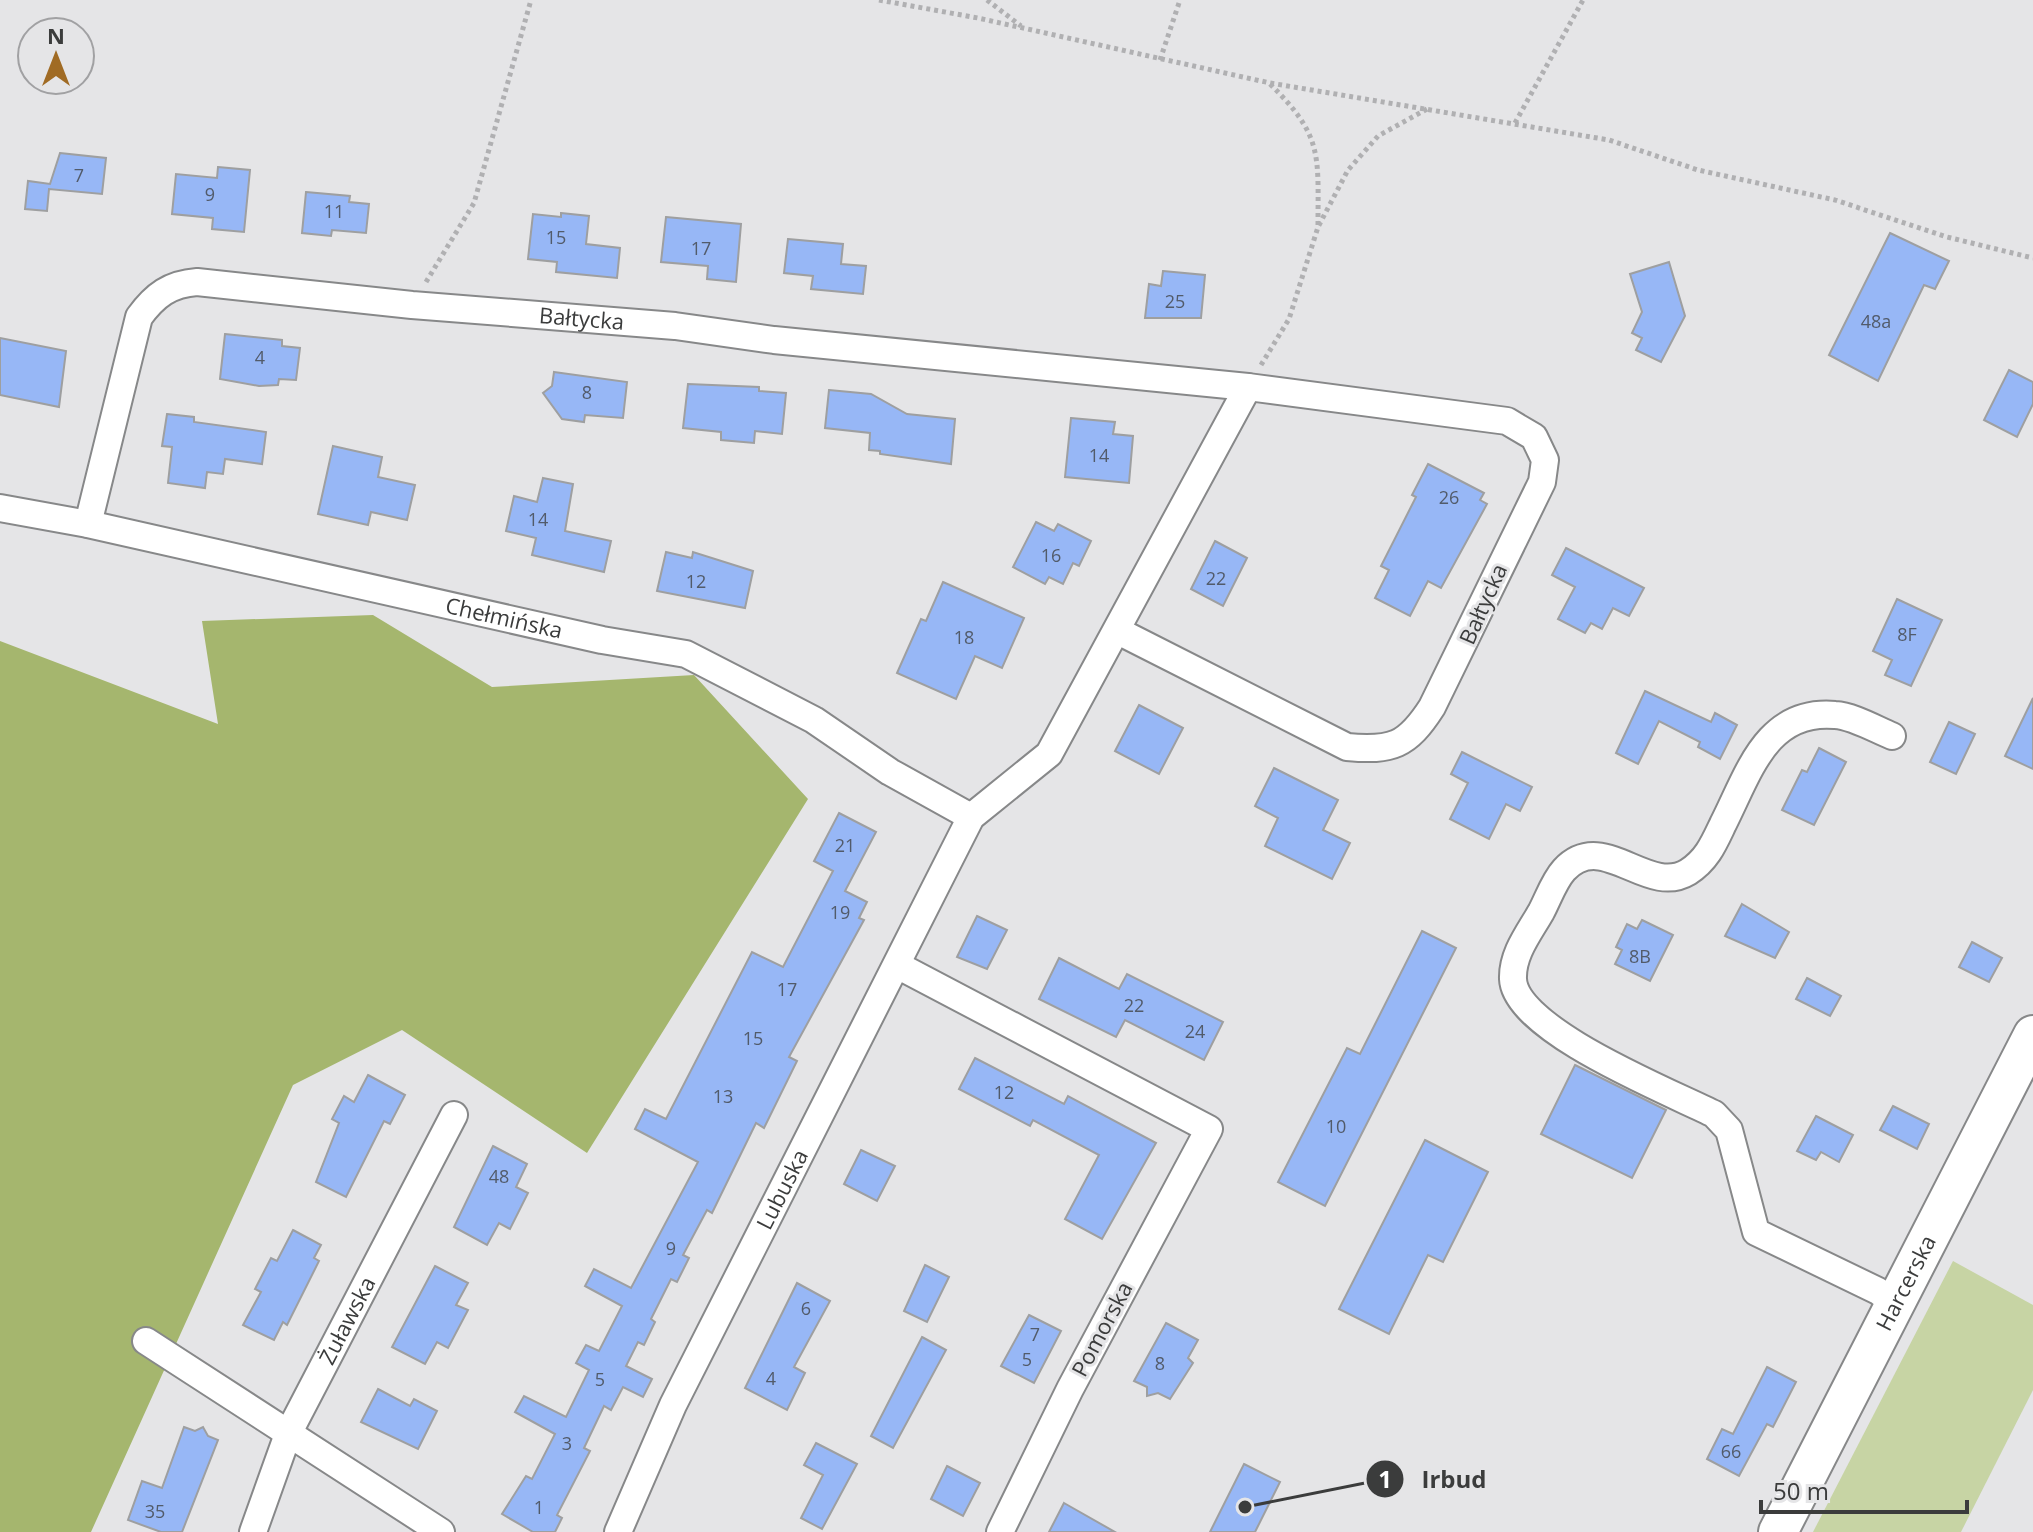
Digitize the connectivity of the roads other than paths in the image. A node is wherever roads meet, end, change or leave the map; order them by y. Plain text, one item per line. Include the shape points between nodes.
1 (1248, 387) junction
2 (0, 508) edge
3 (88, 524) junction
4 (1118, 631) junction
5 (1892, 736) dead end
6 (971, 817) junction
7 (897, 965) junction
8 (2033, 1035) edge
9 (454, 1115) dead end
10 (1895, 1304) junction
11 (146, 1341) dead end
12 (288, 1434) junction
13 (253, 1532) edge
14 (441, 1532) edge
15 (618, 1532) edge
16 (1000, 1532) edge
17 (1778, 1532) edge

1 - 3 street, Bałtycka via 201,282 171,286 139,317
1 - 4 street
1 - 4 street, Bałtycka via 1507,421 1534,437 1545,460 1542,482 1459,658 1419,727 1383,750 1347,747
2 - 3 street, Chełmińska
3 - 6 street, Chełmińska via 602,640 686,654 814,720 890,772
4 - 6 street via 1049,754
5 - 10 street via 1838,715 1810,715 1782,725 1762,749 1705,858 1686,874 1665,878 1605,855 1581,856 1563,871 1516,958 1513,981 1521,1001 1539,1021 1714,1114 1729,1130 1756,1232
6 - 7 street, Lubuska
7 - 15 street, Lubuska via 673,1405
7 - 16 street, Pomorska via 1209,1129
8 - 10 street, Harcerska
9 - 12 street, Żuławska
10 - 17 street, Harcerska
11 - 12 street
12 - 13 street, Żuławska
12 - 14 street

